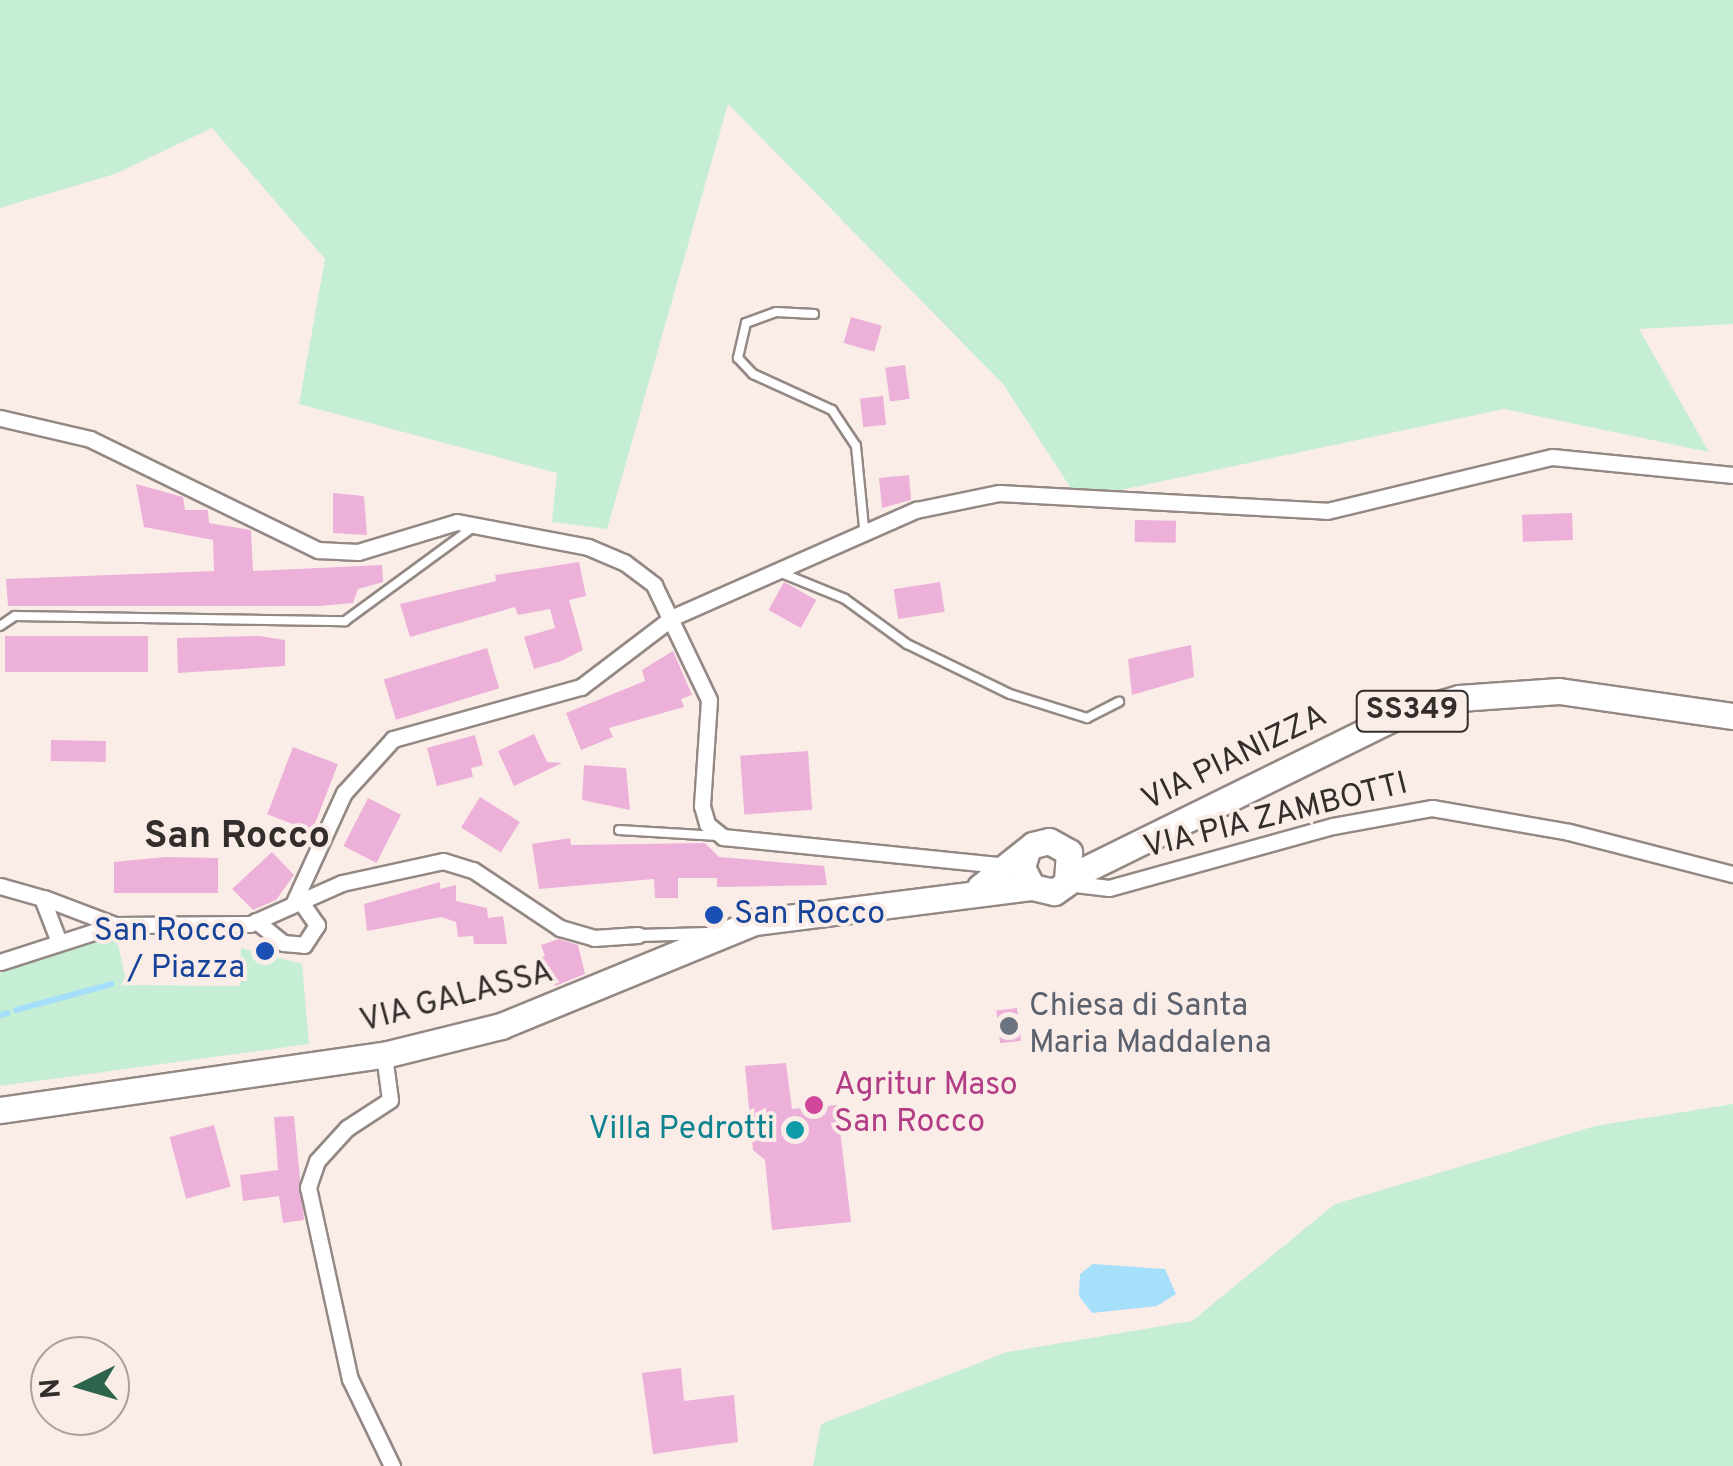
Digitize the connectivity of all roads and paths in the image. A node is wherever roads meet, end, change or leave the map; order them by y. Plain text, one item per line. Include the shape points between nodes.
1 (814, 314) dead end
2 (0, 418) edge
3 (1733, 475) edge
4 (478, 524) junction
5 (864, 528) junction
6 (778, 571) junction
7 (673, 617) junction
8 (0, 626) edge
9 (1119, 702) dead end
10 (1733, 716) edge
11 (619, 830) dead end
12 (723, 837) junction
13 (1064, 846) junction
14 (1118, 850) junction
15 (1019, 858) junction
16 (956, 861) junction
17 (1733, 874) edge
18 (1070, 880) junction
19 (0, 886) edge
20 (1032, 887) junction
21 (974, 891) junction
22 (42, 898) junction
23 (297, 900) junction
24 (256, 921) junction
25 (114, 925) junction
26 (712, 933) junction
27 (638, 935) joint
28 (60, 942) junction
29 (0, 962) edge
30 (384, 1055) junction
31 (0, 1110) edge
32 (392, 1466) edge

1 - 5 lane via 776,312 746,323 738,358 753,374 832,410 856,446
2 - 4 street via 90,439 331,553 377,547 444,523
3 - 5 street via 1552,458 1327,511 999,493
4 - 7 street via 588,546 624,562 654,585
4 - 8 lane via 345,621 15,616
5 - 6 street
6 - 7 street
6 - 9 lane via 845,600 907,644 1024,699 1087,718
7 - 12 street via 708,700 702,806 707,824
7 - 23 street via 581,688 393,739 344,793
10 - 14 main road, VIA PIANIZZA / SS349 via 1559,691 1459,698 1395,717
11 - 12 lane
12 - 16 street
13 - 14 main road, VIA PIANIZZA / SS349
13 - 15 main road, VIA PIANIZZA / SS349 via 1048,840
13 - 18 main road
14 - 18 main road, VIA PIANIZZA / SS349
15 - 16 street
15 - 20 main road
15 - 21 main road, VIA GALASSA
16 - 21 street
17 - 18 street, VIA PIA ZAMBOTTI via 1569,832 1432,808 1332,826 1109,888
18 - 20 main road, VIA PIANIZZA / SS349 via 1054,892
19 - 22 street
20 - 21 main road, VIA GALASSA
21 - 26 main road, VIA GALASSA
22 - 25 street
22 - 28 street
23 - 24 street
23 - 24 street via 317,925 304,945 283,943
23 - 27 street via 443,861 473,870 560,928 594,938
24 - 25 street
25 - 28 street
26 - 27 street
26 - 30 main road, VIA GALASSA via 575,999
28 - 29 street
30 - 31 main road, VIA GALASSA
30 - 32 street via 390,1100 347,1128 317,1161 308,1187 350,1380

